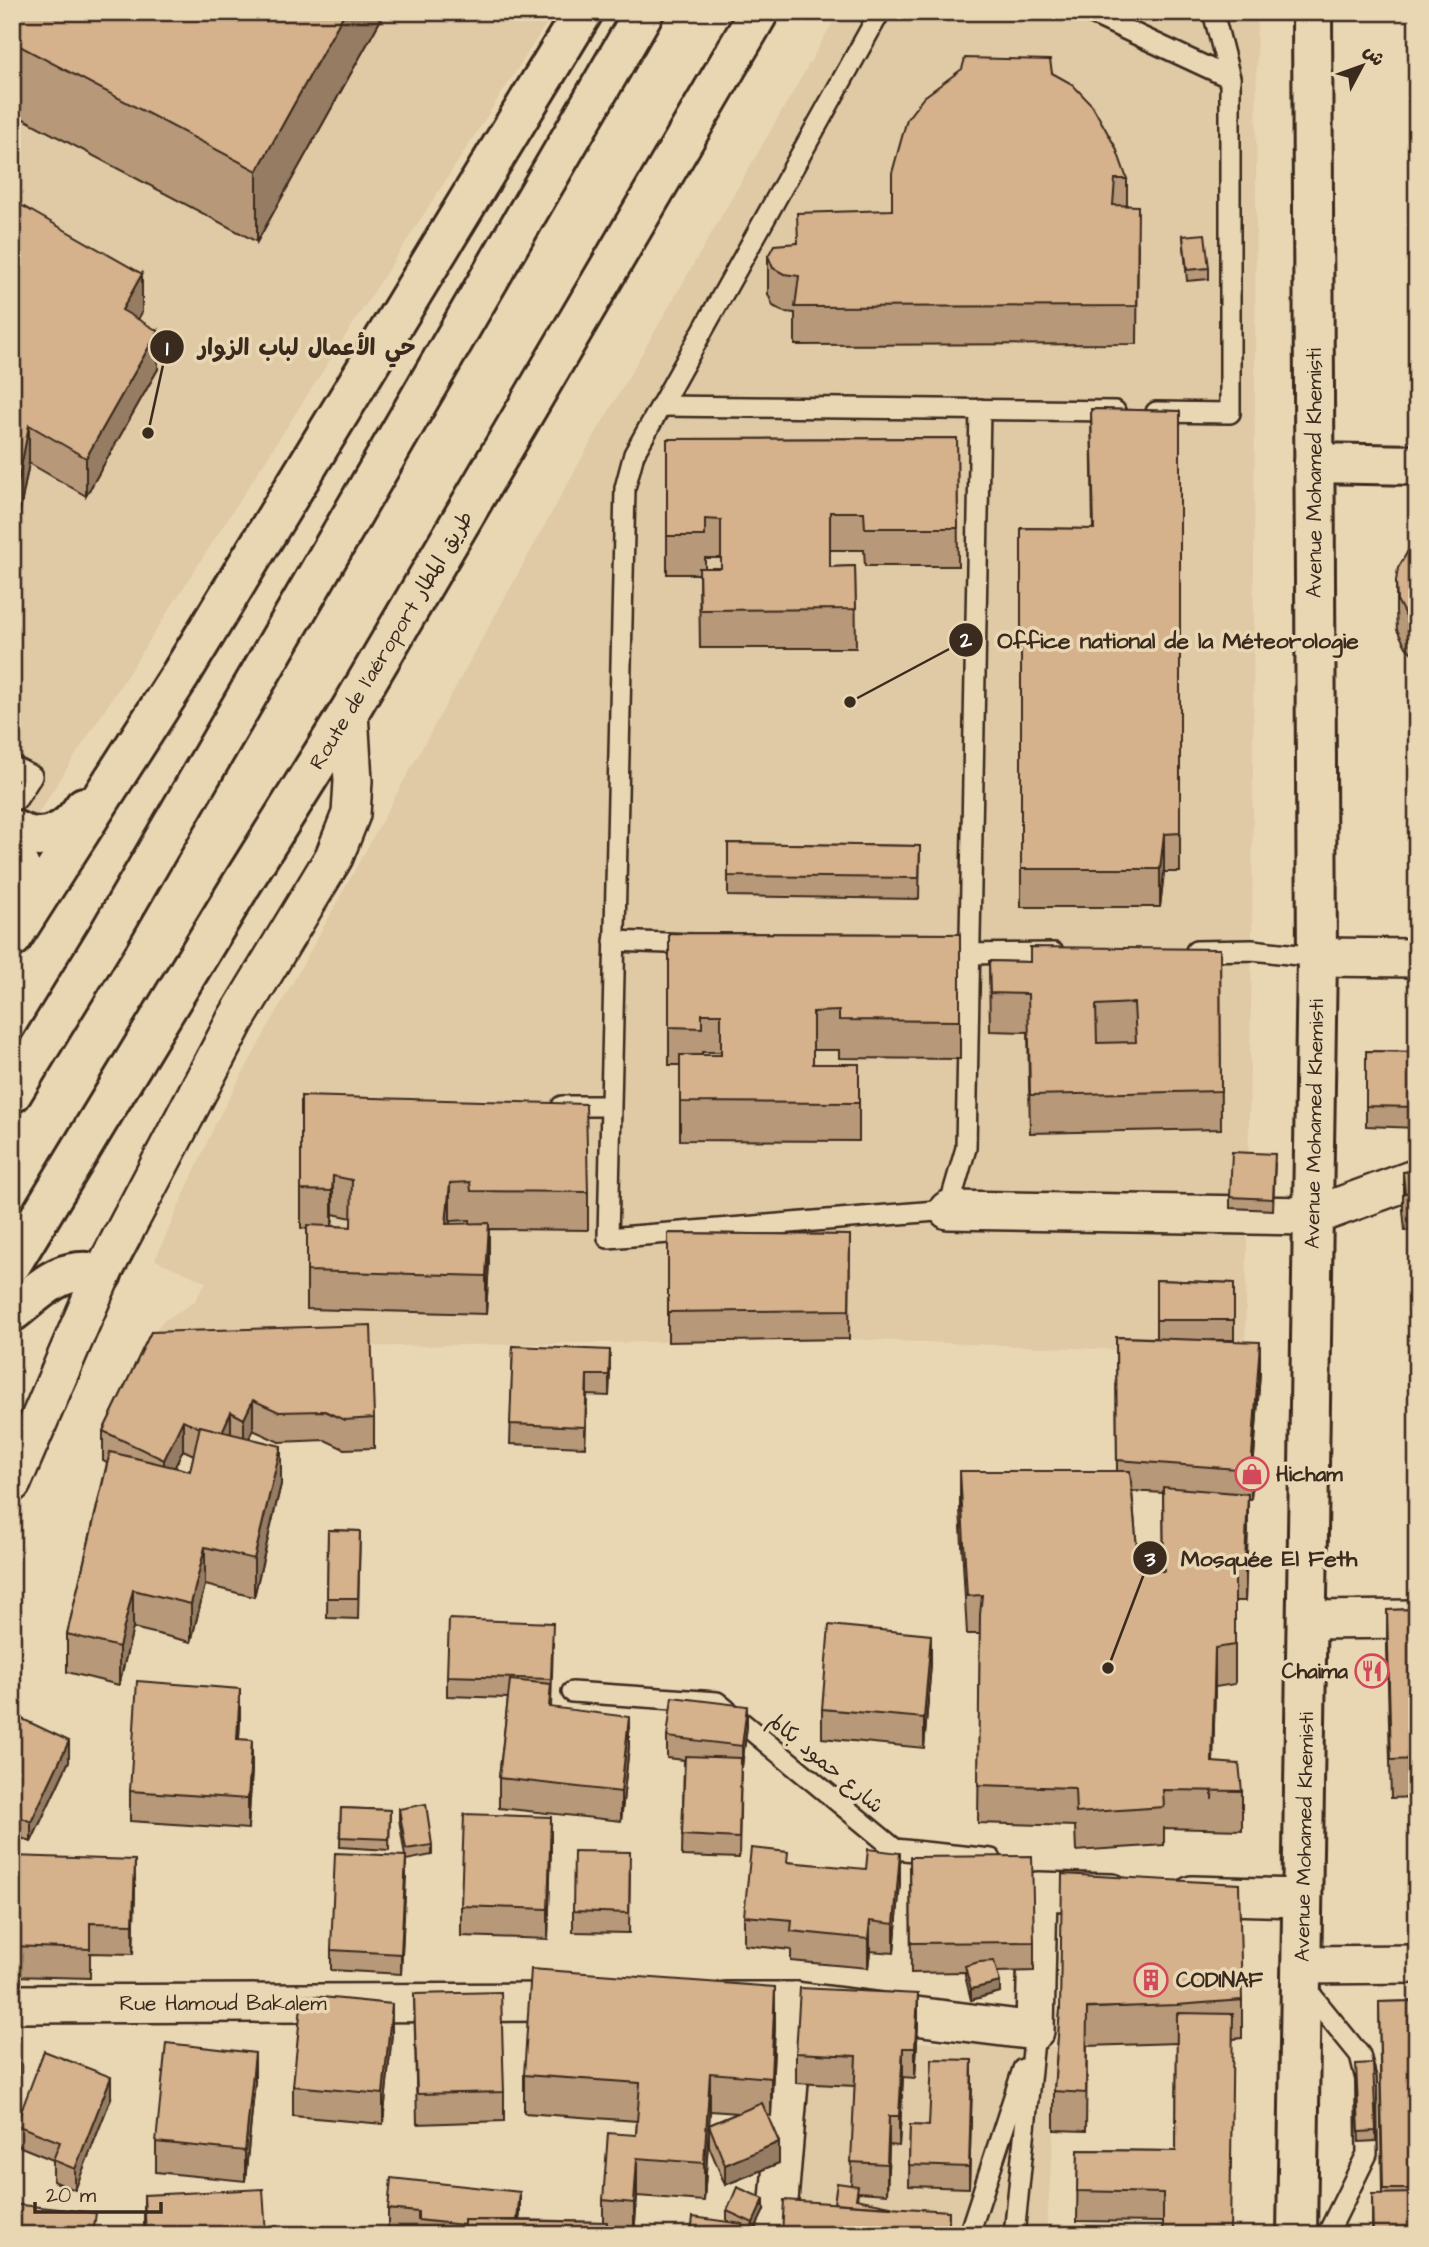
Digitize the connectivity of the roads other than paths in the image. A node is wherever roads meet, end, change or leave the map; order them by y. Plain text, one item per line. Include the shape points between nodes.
1 (583, 12) edge
2 (644, 12) edge
3 (759, 12) edge
4 (880, 12) edge
5 (1088, 12) edge
6 (1213, 12) edge
7 (1312, 12) edge
8 (1230, 78) junction
9 (661, 405) junction
10 (980, 409) junction
11 (1314, 463) junction
12 (1417, 465) edge
13 (181, 674) junction
14 (349, 712) junction
15 (12, 766) edge
16 (15, 814) edge
17 (12, 855) edge
18 (12, 914) edge
19 (12, 937) edge
20 (614, 941) junction
21 (710, 945) edge
22 (1171, 951) edge
23 (942, 953) edge
24 (1077, 953) edge
25 (969, 954) junction
26 (1317, 957) junction
27 (1417, 958) edge
28 (12, 1093) edge
29 (542, 1106) edge
30 (610, 1107) junction
31 (1417, 1178) edge
32 (948, 1210) junction
33 (1313, 1216) junction
34 (12, 1263) edge
35 (102, 1274) junction
36 (12, 1312) edge
37 (12, 1483) edge
38 (1417, 1619) edge
39 (1307, 1620) junction
40 (572, 1692) dead end
41 (1008, 1861) edge
42 (1302, 1898) junction
43 (1417, 1964) edge
44 (1302, 1974) junction
45 (686, 2001) edge
46 (796, 2001) junction
47 (618, 2002) edge
48 (12, 2004) edge
49 (1035, 2031) junction
50 (972, 2225) dead end
51 (776, 2235) edge
52 (1014, 2235) edge
53 (1297, 2235) edge
54 (1327, 2235) edge

1 - 13 main road
2 - 28 main road
3 - 14 main road, Route de l'aéroport طريق المطار
4 - 9 lane
5 - 8 lane
6 - 8 lane
7 - 11 main road, Avenue Mohamed Khemisti
8 - 10 lane via 1230,413
9 - 10 lane
9 - 20 lane via 634,454 625,488
10 - 25 lane
11 - 12 main road
11 - 26 main road, Avenue Mohamed Khemisti
13 - 16 main road via 140,710 75,821 63,830 35,837 21,834
13 - 19 main road
14 - 34 main road, Route de l'aéroport طريق المطار
14 - 35 street via 351,814 334,857 236,1019
15 - 16 lane via 32,776
17 - 18 main road via 24,878 23,893
20 - 21 lane
20 - 30 lane
22 - 26 lane via 1252,950
23 - 25 lane
24 - 25 lane
25 - 32 lane via 966,1148
26 - 27 street
26 - 33 main road, Avenue Mohamed Khemisti
29 - 30 lane
30 - 32 lane via 608,1238
31 - 33 street
32 - 33 street
33 - 39 main road, Avenue Mohamed Khemisti
35 - 36 main road via 64,1274
35 - 37 street
38 - 39 street
39 - 42 main road, Avenue Mohamed Khemisti
40 - 41 lane, شارع حمود بكالم via 717,1702 895,1849
42 - 44 main road, Avenue Mohamed Khemisti
42 - 49 street via 1157,1894 1032,1882
43 - 44 street
44 - 53 main road, Avenue Mohamed Khemisti
44 - 54 lane via 1360,2055 1366,2079 1367,2154
45 - 46 street
46 - 49 street
46 - 51 street
47 - 48 street, Rue Hamoud Bakalem
49 - 50 lane
49 - 52 lane

